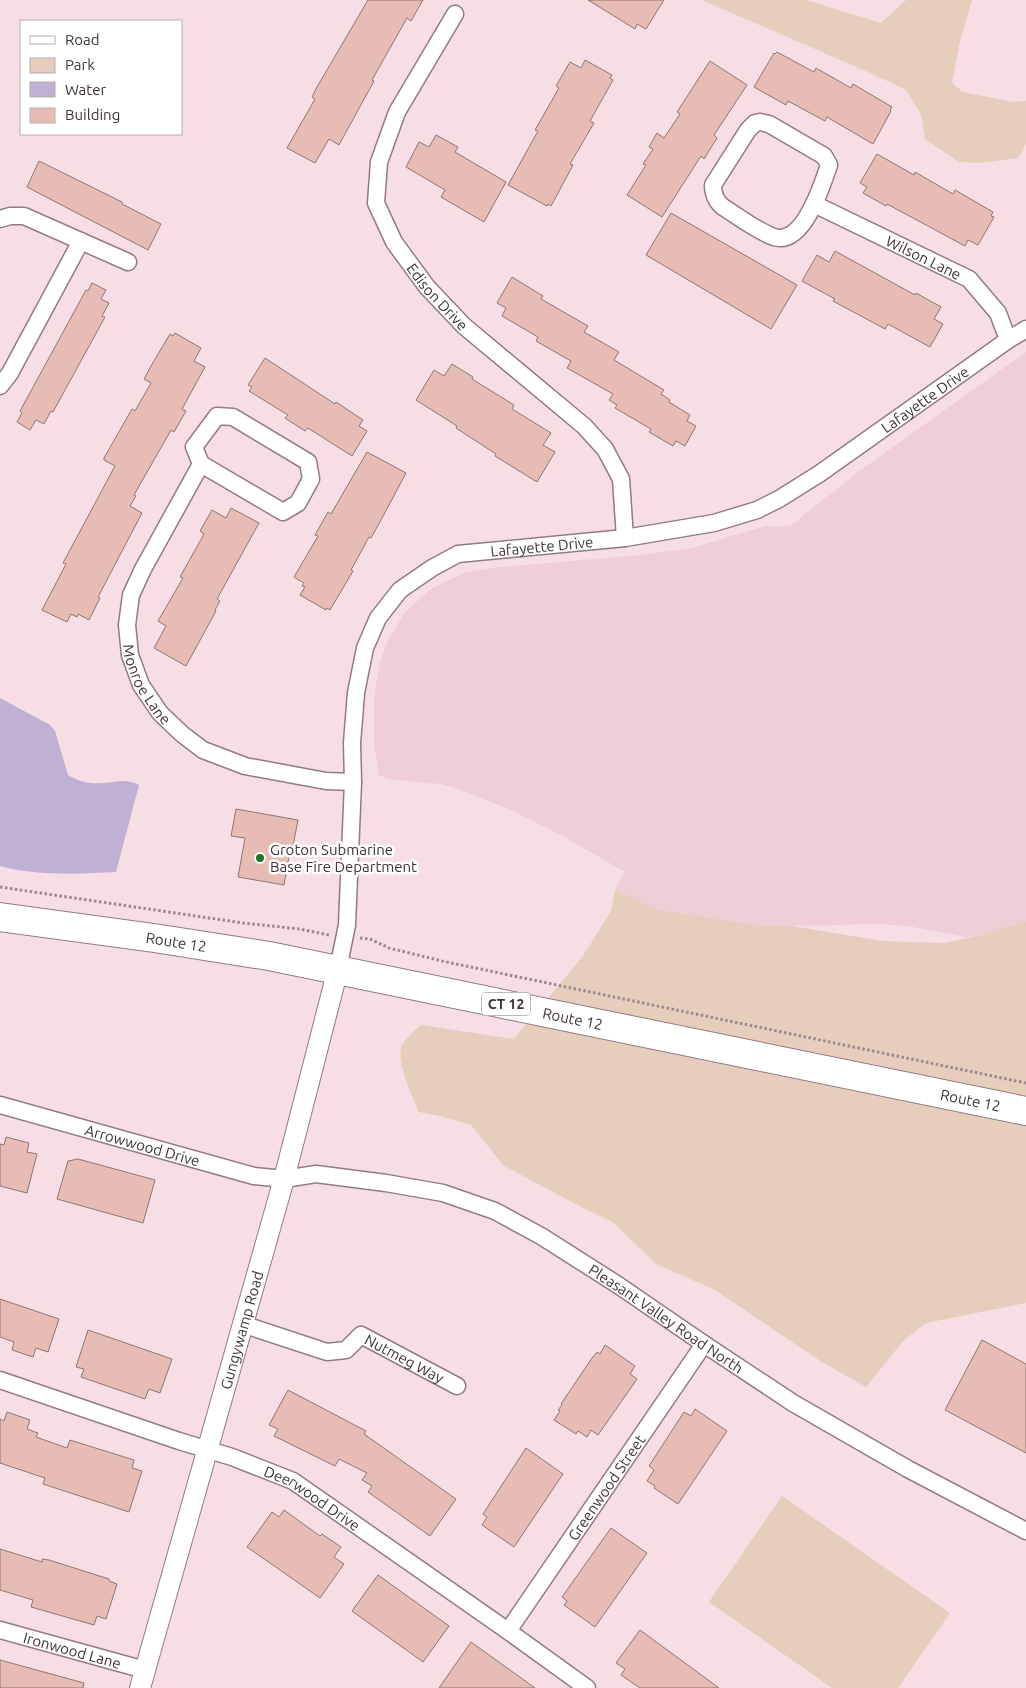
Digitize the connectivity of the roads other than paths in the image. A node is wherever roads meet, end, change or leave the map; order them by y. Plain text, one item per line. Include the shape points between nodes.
1 (454, 14) dead end
2 (814, 204) junction
3 (0, 219) edge
4 (81, 241) junction
5 (128, 262) dead end
6 (1026, 329) edge
7 (1008, 340) junction
8 (0, 386) edge
9 (201, 464) junction
10 (624, 538) junction
11 (353, 782) junction
12 (0, 917) edge
13 (338, 970) junction
14 (0, 1104) edge
15 (1026, 1111) edge
16 (284, 1180) junction
17 (242, 1324) junction
18 (704, 1344) junction
19 (0, 1380) edge
20 (457, 1386) dead end
21 (208, 1449) junction
22 (1026, 1531) edge
23 (0, 1630) edge
24 (508, 1630) junction
25 (143, 1679) edge
26 (587, 1688) edge

1 - 10 street, Edison Drive via 397,112 379,162 376,203 394,242 427,287 464,326 584,426 605,449 621,479
2 - 2 street via 829,166 824,156 760,122 748,130 713,185 717,202 775,237 786,238 792,234
2 - 7 street, Wilson Lane via 969,280 998,314
3 - 4 street via 24,216
4 - 5 street
4 - 8 street via 10,374
6 - 7 street, Lafayette Drive
7 - 10 street, Lafayette Drive via 779,499 757,510 714,522
9 - 9 street via 283,512 298,503 311,479 308,462 234,417 217,416 194,447
9 - 11 street, Monroe Lane via 132,595 127,625 130,655 140,685 160,713 203,750 245,766 326,781
10 - 11 street, Lafayette Drive via 458,554 400,590 378,618 365,648 356,694
11 - 13 street, Lafayette Drive via 347,925
12 - 13 highway, Route 12 / CT 12 via 222,948
13 - 15 highway, Route 12 / CT 12
13 - 16 street, Gungywamp Road
14 - 16 street, Arrowwood Drive via 254,1176
16 - 17 street, Gungywamp Road
16 - 18 street, Pleasant Valley Road North via 316,1174 386,1183 443,1193 495,1211 572,1255
17 - 20 street, Nutmeg Way via 327,1352 346,1350 361,1335
17 - 21 street, Gungywamp Road
18 - 22 street, Pleasant Valley Road North via 793,1403
18 - 24 street, Greenwood Street
19 - 21 street, Deerwood Drive
21 - 24 street, Deerwood Drive via 293,1481
21 - 25 street, Gungywamp Road
23 - 25 street, Ironwood Lane
24 - 26 street, Deerwood Drive

